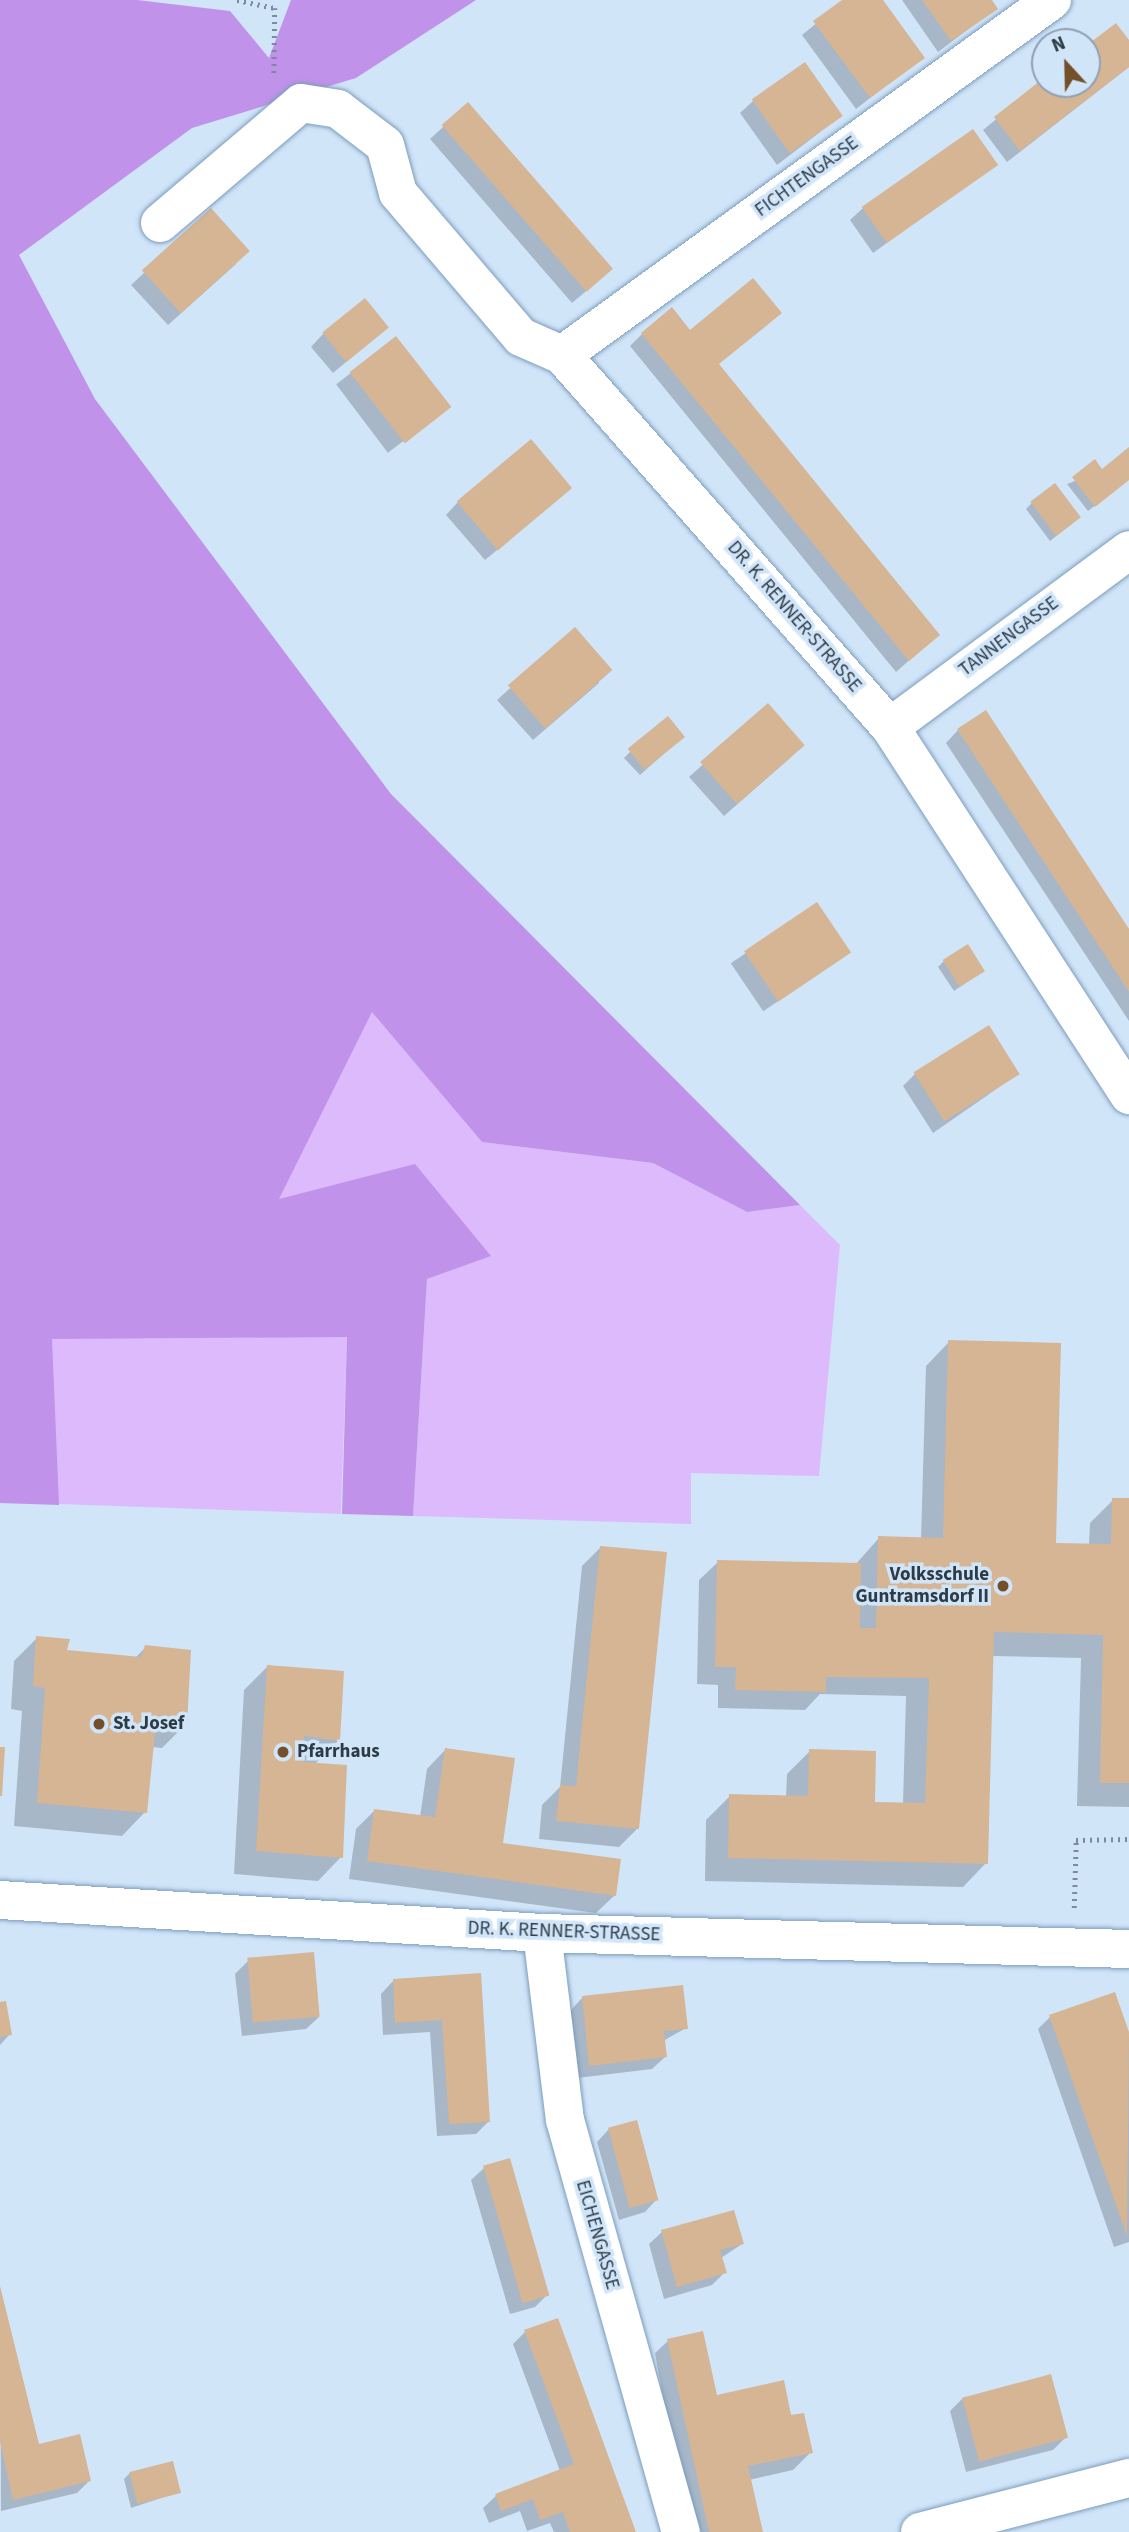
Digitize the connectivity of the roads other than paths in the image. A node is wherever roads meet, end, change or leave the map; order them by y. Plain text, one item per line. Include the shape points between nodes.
1 (1052, 0) edge
2 (160, 223) dead end
3 (562, 355) junction
4 (1129, 550) edge
5 (890, 727) junction
6 (1129, 1095) edge
7 (0, 1900) edge
8 (542, 1933) junction
9 (1129, 1949) edge
10 (1129, 2478) edge
11 (681, 2532) edge
12 (920, 2532) edge

1 - 3 street, FICHTENGASSE
2 - 3 street, DR. K. RENNER-STRASSE via 301,103 338,109 385,145 398,193 521,337
3 - 5 street, DR. K. RENNER-STRASSE
4 - 5 street, TANNENGASSE
5 - 6 street, DR. K. RENNER-STRASSE
7 - 8 street, DR. K. RENNER-STRASSE
8 - 9 street, DR. K. RENNER-STRASSE
8 - 11 street, EICHENGASSE via 565,2120
10 - 12 street

